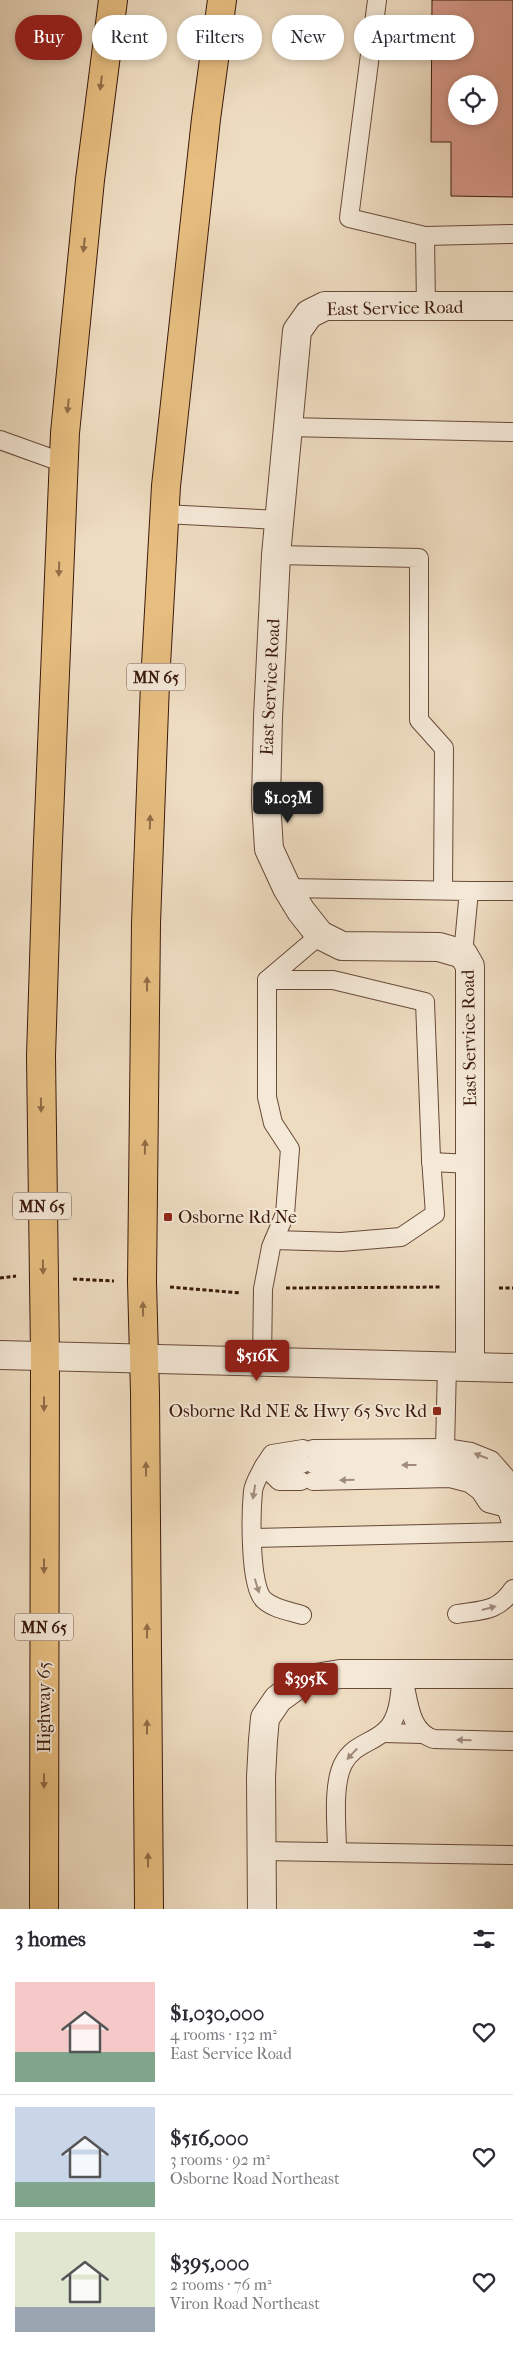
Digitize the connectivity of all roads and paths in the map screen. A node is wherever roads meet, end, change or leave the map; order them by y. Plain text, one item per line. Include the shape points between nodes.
1 (112, 0) edge
2 (222, 0) edge
3 (377, 0) edge
4 (513, 234) edge
5 (425, 236) junction
6 (426, 306) junction
7 (513, 306) edge
8 (287, 427) junction
9 (513, 432) edge
10 (0, 440) edge
11 (64, 464) junction
12 (164, 514) junction
13 (280, 520) junction
14 (276, 555) junction
15 (287, 888) junction
16 (443, 890) junction
17 (469, 891) junction
18 (513, 891) edge
19 (320, 935) junction
20 (463, 954) junction
21 (267, 980) junction
22 (431, 1162) junction
23 (471, 1164) junction
24 (274, 1240) junction
25 (0, 1355) edge
26 (45, 1355) junction
27 (143, 1358) junction
28 (262, 1361) junction
29 (459, 1367) junction
30 (513, 1368) edge
31 (445, 1448) junction
32 (308, 1465) junction
33 (508, 1508) junction
34 (513, 1532) edge
35 (252, 1538) junction
36 (513, 1589) edge
37 (457, 1614) dead end
38 (302, 1615) dead end
39 (402, 1674) junction
40 (513, 1674) edge
41 (383, 1733) junction
42 (424, 1734) junction
43 (513, 1741) edge
44 (262, 1851) junction
45 (337, 1852) junction
46 (513, 1855) edge
47 (44, 1909) edge
48 (149, 1909) edge
49 (262, 1909) edge

1 -> 11 highway, MN 65 via 90,180
2 - 12 highway, MN 65
3 - 5 lane via 349,218
4 - 5 lane
5 - 6 lane
6 - 7 street, East Service Road
6 - 8 street, East Service Road via 325,306 309,314 297,331
8 - 9 lane
8 - 13 street, East Service Road
10 - 11 lane
11 -> 26 highway, MN 65 via 40,1056
12 - 13 lane
27 -> 12 highway, MN 65 via 146,923
13 - 14 street, East Service Road
14 - 15 street, East Service Road via 268,717 267,824 269,849
14 - 16 lane via 419,558 419,720 444,748
15 - 16 lane
15 - 19 street, East Service Road
16 - 17 lane
17 - 18 lane
17 - 20 lane
19 - 20 street, East Service Road via 342,946 439,947
19 - 21 lane
20 - 23 street, East Service Road via 470,966
21 - 22 lane via 333,980 425,1002
21 - 24 lane via 267,1097 273,1123 290,1149 285,1214
22 - 23 lane
22 - 24 lane via 435,1214 401,1237 342,1242
23 - 29 street, East Service Road
24 - 28 lane via 263,1289
25 - 26 street
26 - 27 street
26 -> 47 highway, Highway 65 / MN 65
27 - 28 street
48 -> 27 highway, MN 65 via 146,1392
28 - 29 street
29 - 30 street
29 - 31 lane
31 - 32 lane
33 -> 31 lane via 512,1490 506,1476 491,1460 471,1452
33 -> 32 lane via 492,1482 481,1471 466,1466
32 -> 35 lane via 264,1466 253,1489
33 - 34 lane
34 - 35 lane
35 -> 38 lane via 256,1586 262,1599 274,1607
37 -> 36 lane via 494,1608
39 - 40 street
39 - 41 lane via 394,1720
39 - 42 lane via 413,1719
39 - 44 street via 340,1674 304,1680 278,1699 265,1718 261,1777
41 - 42 lane
41 -> 45 lane via 351,1753 343,1765 338,1779
43 -> 42 lane via 434,1739
44 - 45 lane
44 - 49 street
45 - 46 lane

